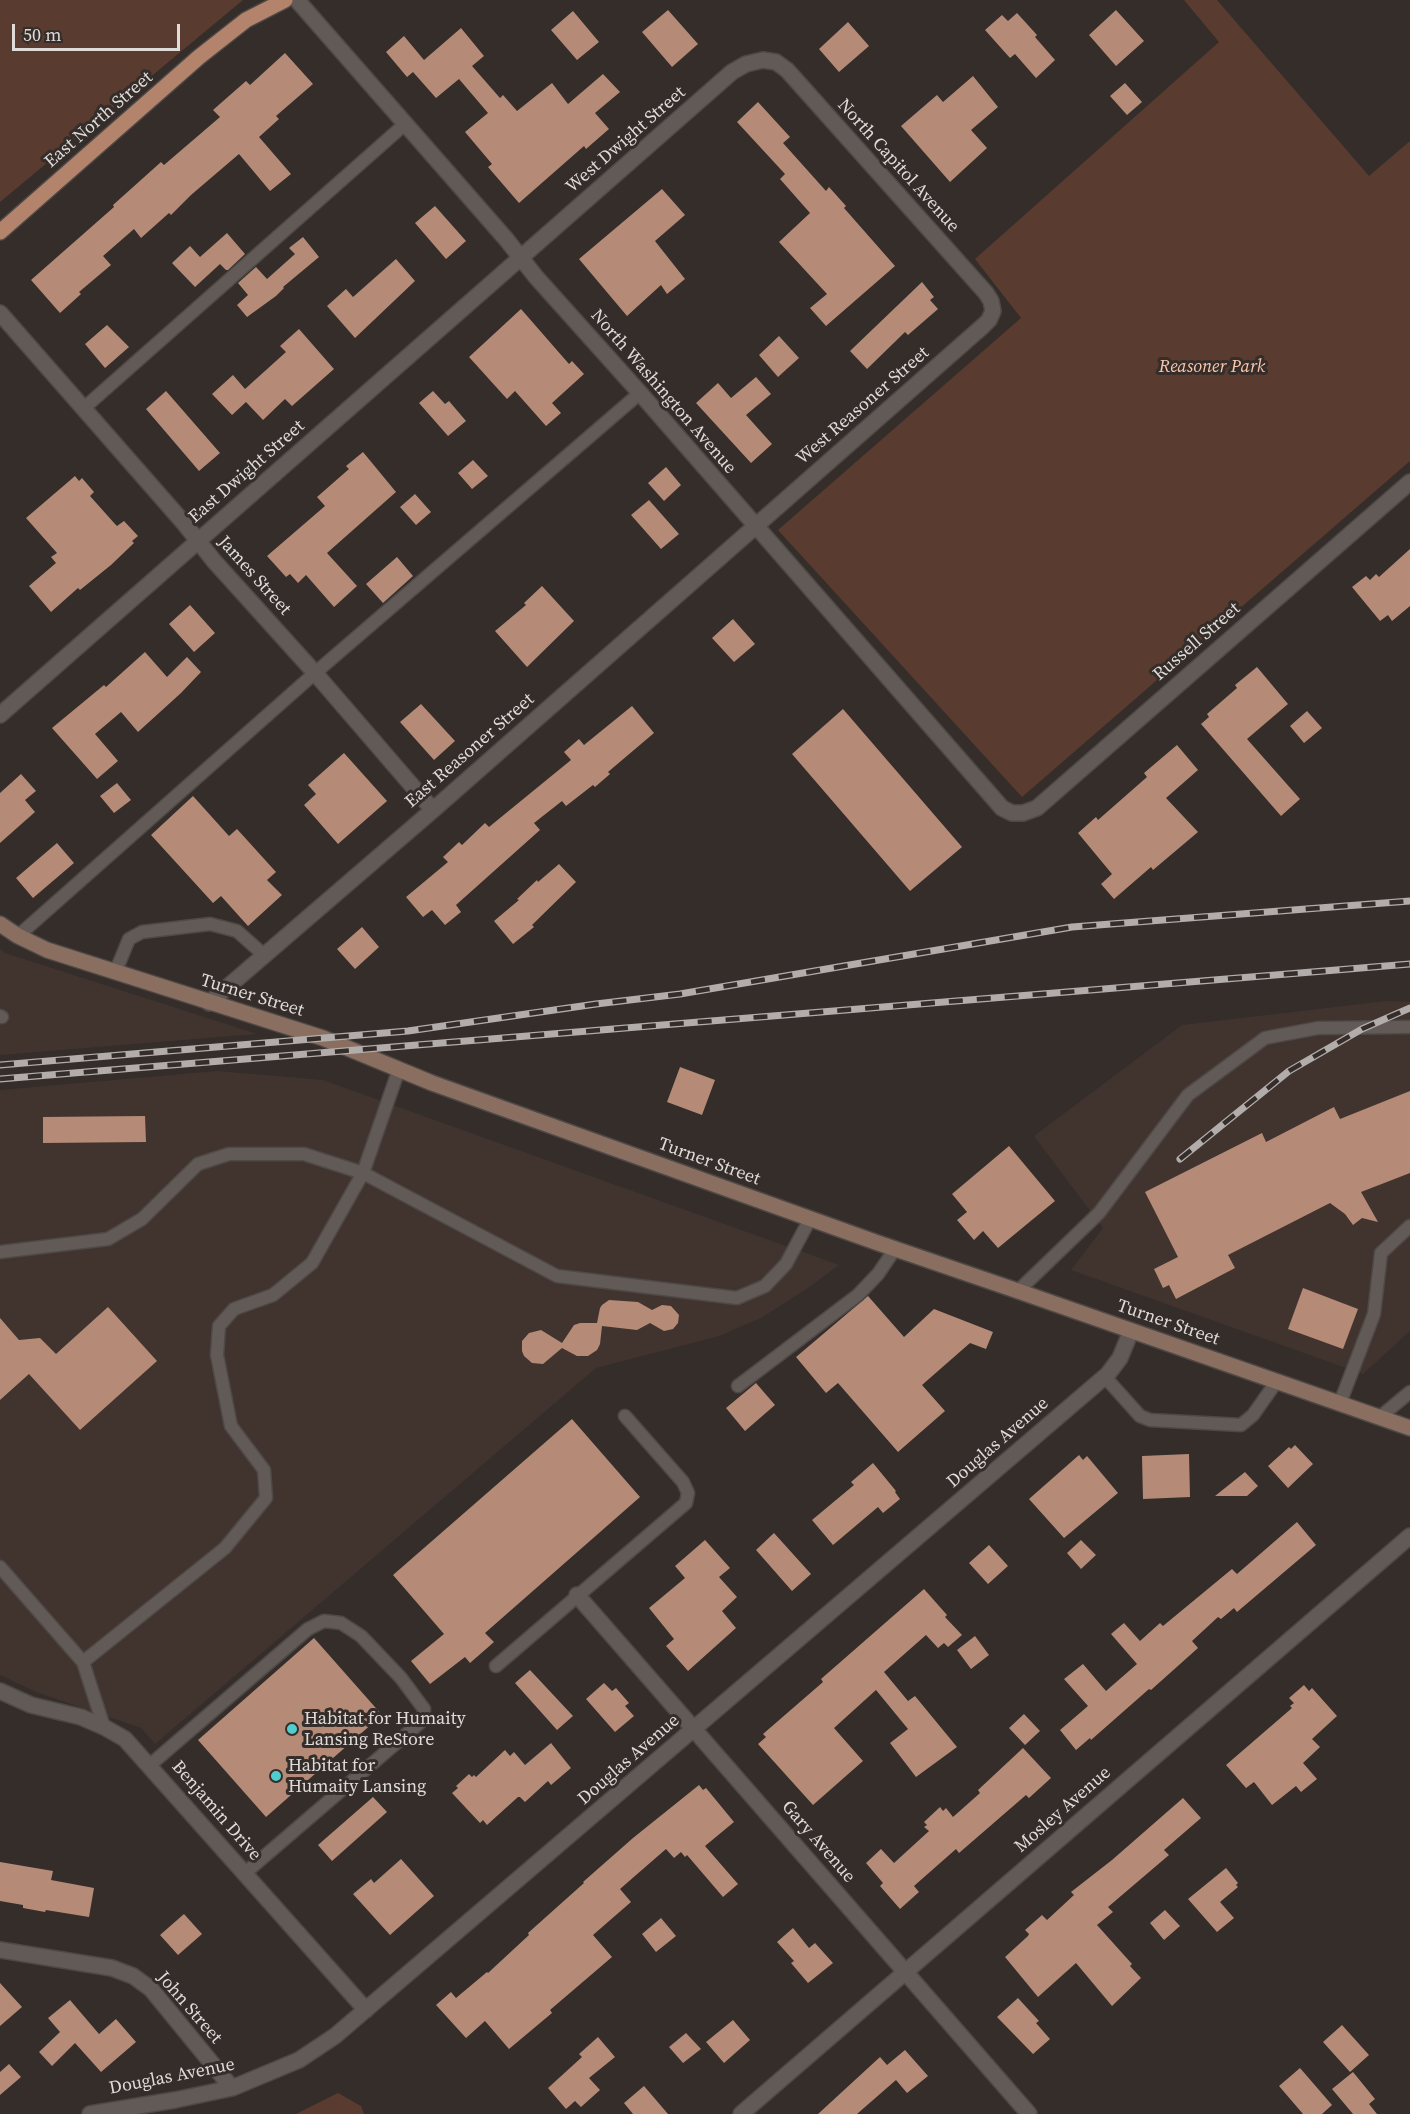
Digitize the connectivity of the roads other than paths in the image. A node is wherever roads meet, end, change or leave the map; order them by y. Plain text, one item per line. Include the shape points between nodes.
1 (297, 0) edge
2 (274, 2) edge
3 (763, 60) joint
4 (405, 124) junction
5 (0, 232) edge
6 (520, 259) junction
7 (993, 311) joint
8 (0, 313) edge
9 (640, 393) junction
10 (84, 408) junction
11 (1410, 482) edge
12 (755, 526) junction
13 (197, 541) junction
14 (315, 673) junction
15 (0, 715) edge
16 (1002, 808) joint
17 (433, 810) junction
18 (0, 924) edge
19 (18, 936) junction
20 (264, 955) junction
21 (115, 973) junction
22 (209, 1003) junction
23 (1410, 1027) edge
24 (399, 1069) junction
25 (363, 1173) junction
26 (810, 1219) junction
27 (1410, 1226) edge
28 (895, 1249) junction
29 (0, 1252) edge
30 (1018, 1291) junction
31 (1131, 1331) junction
32 (1105, 1377) junction
33 (1277, 1381) junction
34 (738, 1386) dead end
35 (1410, 1392) edge
36 (1340, 1402) junction
37 (625, 1416) dead end
38 (1380, 1418) junction
39 (1410, 1428) edge
40 (1410, 1536) edge
41 (0, 1568) edge
42 (577, 1595) junction
43 (83, 1662) junction
44 (496, 1666) dead end
45 (0, 1691) edge
46 (105, 1727) junction
47 (695, 1729) junction
48 (150, 1765) junction
49 (244, 1873) junction
50 (0, 1950) edge
51 (905, 1971) junction
52 (366, 2010) junction
53 (232, 2088) junction
54 (90, 2114) edge
55 (741, 2114) edge
56 (1029, 2114) edge

1 - 4 street, North Washington Avenue
2 - 5 main road, East North Street via 199,57
3 - 6 street, West Dwight Street via 732,72
3 - 7 street, North Capitol Avenue via 776,62 787,70 986,293
4 - 6 street, North Washington Avenue
4 - 10 lane
6 - 9 street, North Washington Avenue
6 - 13 street, East Dwight Street
7 - 12 street, West Reasoner Street via 983,326
8 - 10 street, James Street
9 - 12 street, North Washington Avenue
9 - 14 lane
10 - 13 street, James Street
11 - 16 street, Russell Street via 1037,808 1012,813
12 - 16 street, North Washington Avenue
12 - 17 street, East Reasoner Street
13 - 14 street, James Street
13 - 15 street, East Dwight Street
14 - 17 street, James Street
14 - 19 lane
17 - 20 street, East Reasoner Street
18 - 19 street, Turner Street
19 - 21 street, Turner Street
20 - 21 lane via 237,932 210,924 142,932 129,939
20 - 22 street, East Reasoner Street
21 - 22 street, Turner Street
22 - 24 street, Turner Street via 323,1038
23 - 30 lane via 1318,1028 1265,1038 1188,1095 1099,1213
24 - 25 lane
24 - 26 street, Turner Street
25 - 26 lane via 557,1276 737,1298 765,1286 786,1264
25 - 29 lane via 304,1154 229,1154 198,1164 141,1219 108,1239
25 - 43 lane via 312,1263 273,1295 234,1308 219,1326 216,1355 231,1426 264,1470 266,1498 225,1548
26 - 28 street, Turner Street
27 - 36 lane via 1382,1253 1374,1314
28 - 30 street, Turner Street
28 - 34 lane via 858,1295
30 - 31 street, Turner Street
31 - 32 street, Douglas Avenue via 1120,1358
31 - 33 street, Turner Street
32 - 33 lane via 1140,1416 1150,1420 1241,1425
32 - 47 street, Douglas Avenue
33 - 36 street, Turner Street
35 - 38 lane
36 - 38 street, Turner Street
37 - 42 lane via 684,1482 686,1503
38 - 39 street, Turner Street
40 - 51 street, Mosley Avenue
41 - 43 lane
42 - 44 lane
42 - 47 street, Gary Avenue
43 - 46 lane
45 - 46 street, Benjamin Drive via 31,1705
46 - 48 street, Benjamin Drive via 125,1739
47 - 51 street, Gary Avenue
47 - 52 street, Douglas Avenue
48 - 49 street, Benjamin Drive
48 - 49 lane via 308,1629 324,1621 340,1623 360,1636 400,1678 424,1708 423,1720
49 - 52 street, Benjamin Drive
50 - 53 street, John Street via 112,1968 133,1976 151,1989
51 - 55 street, Mosley Avenue
51 - 56 street, Gary Avenue
52 - 53 street, Douglas Avenue via 299,2060
53 - 54 street, Douglas Avenue

